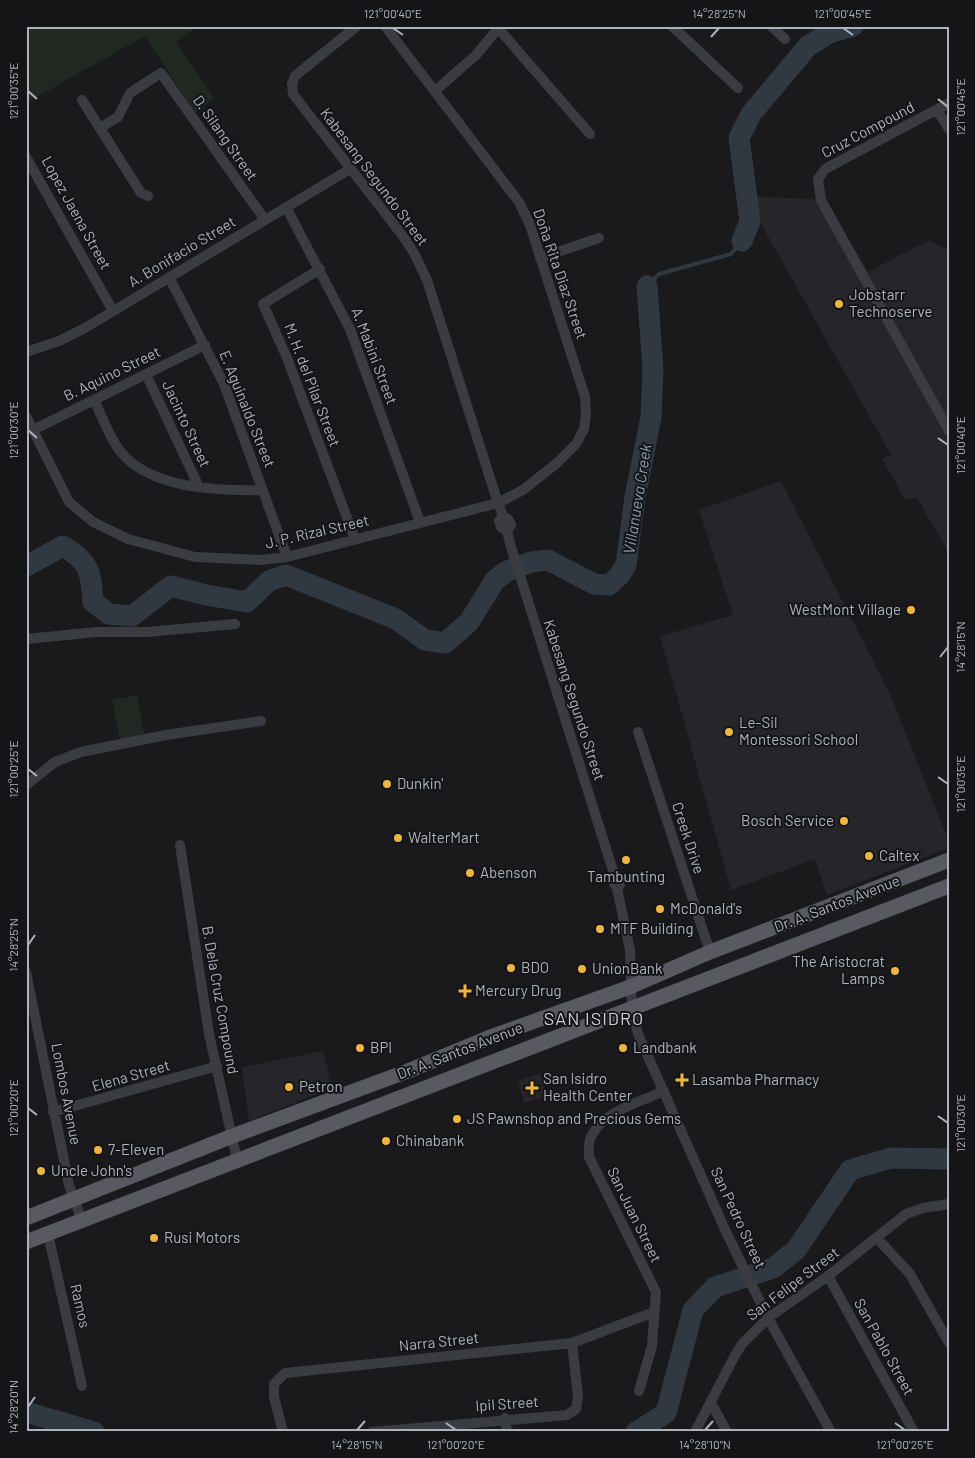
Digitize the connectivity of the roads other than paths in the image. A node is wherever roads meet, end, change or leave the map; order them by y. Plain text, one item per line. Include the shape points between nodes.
1 (357, 26) edge
2 (385, 26) edge
3 (672, 26) edge
4 (771, 26) edge
5 (499, 27) edge
6 (785, 39) dead end
7 (738, 88) dead end
8 (435, 91) junction
9 (82, 100) dead end
10 (949, 103) edge
11 (937, 110) junction
12 (100, 128) junction
13 (949, 129) edge
14 (590, 134) dead end
15 (26, 157) edge
16 (350, 169) junction
17 (148, 196) dead end
18 (286, 207) junction
19 (265, 220) junction
20 (599, 238) dead end
21 (540, 258) junction
22 (320, 269) junction
23 (169, 277) junction
24 (113, 311) junction
25 (205, 345) junction
26 (26, 352) edge
27 (146, 374) junction
28 (94, 400) junction
29 (26, 416) edge
30 (33, 430) junction
31 (949, 431) edge
32 (199, 487) junction
33 (262, 490) junction
34 (498, 504) junction
35 (420, 522) junction
36 (355, 540) junction
37 (287, 557) junction
38 (235, 624) dead end
39 (26, 638) edge
40 (261, 721) dead end
41 (638, 732) dead end
42 (26, 785) edge
43 (180, 845) dead end
44 (949, 860) edge
45 (949, 886) edge
46 (710, 952) junction
47 (26, 972) edge
48 (630, 987) junction
49 (632, 1010) junction
50 (217, 1066) junction
51 (664, 1091) junction
52 (53, 1112) junction
53 (230, 1138) junction
54 (237, 1160) junction
55 (73, 1198) junction
56 (949, 1204) edge
57 (26, 1218) edge
58 (82, 1221) junction
59 (48, 1234) junction
60 (877, 1238) junction
61 (26, 1242) edge
62 (828, 1276) junction
63 (654, 1312) junction
64 (768, 1318) junction
65 (572, 1343) junction
66 (949, 1344) edge
67 (82, 1386) dead end
68 (638, 1390) dead end
69 (711, 1403) junction
70 (505, 1418) junction
71 (283, 1432) edge
72 (372, 1432) edge
73 (506, 1432) edge
74 (695, 1432) edge
75 (727, 1432) edge
76 (831, 1432) edge
77 (914, 1432) edge

1 - 16 street, Kabesang Segundo Street via 295,76 292,84 293,94
2 - 8 street, Doña Rita Diaz Street
3 - 7 street
4 - 6 street
5 - 8 street via 476,55
5 - 14 street
8 - 21 street, Doña Rita Diaz Street via 519,202
9 - 12 street
10 - 11 street, Cruz Compound
11 - 13 street
11 - 31 street, Cruz Compound via 825,168 818,179 821,200
12 - 17 street via 141,192
12 - 19 street, D. Silang Street via 118,117 130,93 161,72
15 - 24 street, Lopez Jaena Street
16 - 18 street, A. Bonifacio Street
16 - 34 street, Kabesang Segundo Street via 402,235 427,280
18 - 19 street, A. Bonifacio Street
18 - 22 street, A. Mabini Street
19 - 23 street, A. Bonifacio Street
20 - 21 street
21 - 34 street, Doña Rita Diaz Street via 585,397 584,429 576,444 557,463 523,490
22 - 35 street, A. Mabini Street via 350,329
22 - 36 street, M. H. del Pilar Street via 263,304 287,358
23 - 24 street, A. Bonifacio Street
23 - 25 street, E. Aguinaldo Street
24 - 26 street, A. Bonifacio Street via 59,341
25 - 27 street, B. Aquino Street
25 - 33 street, E. Aguinaldo Street via 224,384
27 - 28 street, B. Aquino Street
27 - 32 street, Jacinto Street
28 - 30 street, B. Aquino Street
28 - 32 street via 119,450 138,469
29 - 30 street, J. P. Rizal Street
30 - 37 street, J. P. Rizal Street via 69,502 94,522 128,539 195,557 260,560
32 - 33 street via 223,491
33 - 37 street, E. Aguinaldo Street
34 - 35 street, J. P. Rizal Street
34 - 48 street, Kabesang Segundo Street via 511,525 508,531 511,547 615,877 613,881 630,950
35 - 36 street, J. P. Rizal Street
36 - 37 street, J. P. Rizal Street
38 - 39 street
40 - 42 street via 81,752 55,762
41 - 46 street, Creek Drive
43 - 50 street, B. Dela Cruz Compound via 202,996
44 - 46 main road, Dr. A. Santos Avenue
45 - 49 main road, Dr. A. Santos Avenue
46 - 48 main road, Dr. A. Santos Avenue
47 - 52 street, Lombos Avenue
48 - 49 street, Kabesang Segundo Street
48 - 53 main road, Dr. A. Santos Avenue via 493,1036
49 - 51 street, San Pedro Street via 638,1034
49 - 54 main road, Dr. A. Santos Avenue
50 - 52 street, Elena Street
50 - 53 street, B. Dela Cruz Compound
51 - 63 street, San Juan Street via 613,1114 599,1126 590,1138 589,1157 656,1292
51 - 64 street, San Pedro Street
52 - 55 street, Lombos Avenue
53 - 54 street, B. Dela Cruz Compound
53 - 55 main road, Dr. A. Santos Avenue
54 - 58 main road, Dr. A. Santos Avenue
55 - 57 main road, Dr. A. Santos Avenue
55 - 58 street, Lombos Avenue
56 - 60 street, San Felipe Street via 906,1214
58 - 59 main road, Dr. A. Santos Avenue
59 - 61 main road, Dr. A. Santos Avenue
59 - 67 street, Ramos
60 - 62 street, San Felipe Street
60 - 66 street via 910,1274
62 - 64 street, San Felipe Street
62 - 77 street, San Pablo Street
63 - 65 street, Narra Street
63 - 68 street, San Juan Street via 652,1346
64 - 69 street, San Felipe Street via 738,1350
64 - 76 street, San Pedro Street
65 - 70 street, Ipil Street via 578,1396 576,1409 567,1415
65 - 71 street, Narra Street via 284,1373 274,1384
69 - 74 street, San Felipe Street
69 - 75 street
70 - 72 street, Ipil Street
70 - 73 street

